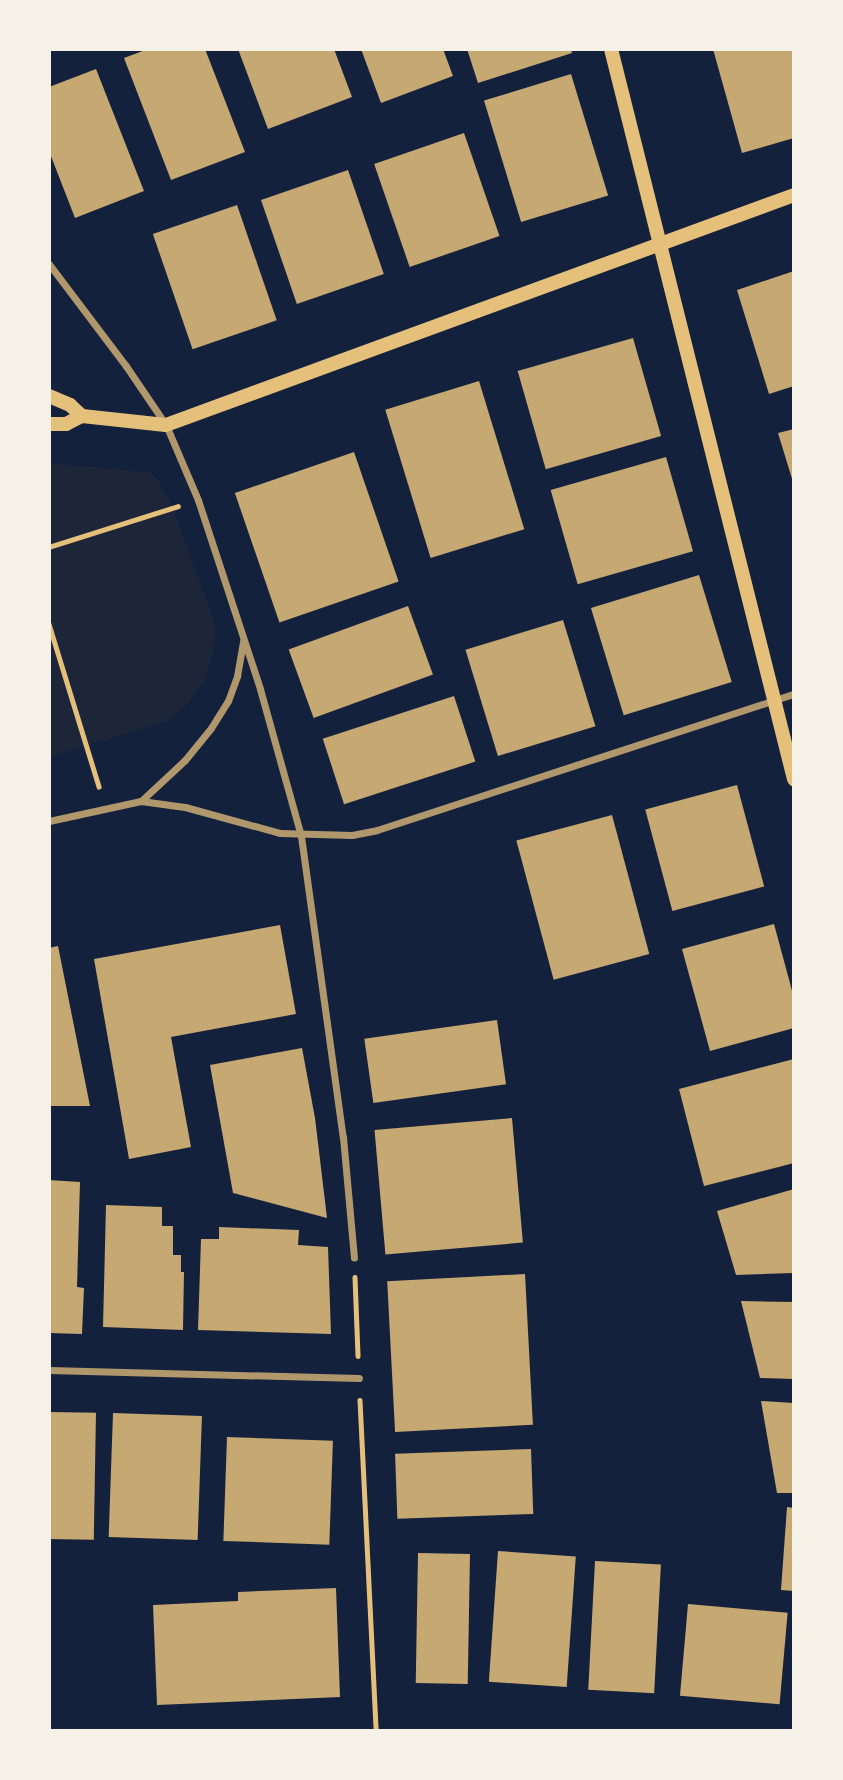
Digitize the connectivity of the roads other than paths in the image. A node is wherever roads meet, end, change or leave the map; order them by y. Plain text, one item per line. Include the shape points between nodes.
1 (611, 49) edge
2 (794, 195) edge
3 (662, 243) junction
4 (49, 264) edge
5 (49, 396) edge
6 (82, 416) junction
7 (49, 424) edge
8 (166, 425) junction
9 (244, 637) junction
10 (794, 694) edge
11 (775, 701) junction
12 (794, 779) edge
13 (141, 801) junction
14 (49, 821) edge
15 (301, 836) junction
16 (354, 1257) road end
17 (49, 1370) edge
18 (359, 1378) road end

1 - 3 main road
2 - 3 main road
3 - 8 main road
3 - 11 main road
4 - 8 street
5 - 6 main road
6 - 7 main road via 66,424
6 - 8 main road
8 - 9 street via 198,500
9 - 13 street via 228,701 185,760
9 - 15 street
10 - 11 street
11 - 12 main road
11 - 15 street via 377,830
13 - 14 street
13 - 15 street via 185,807
15 - 16 street via 343,1137
17 - 18 street

